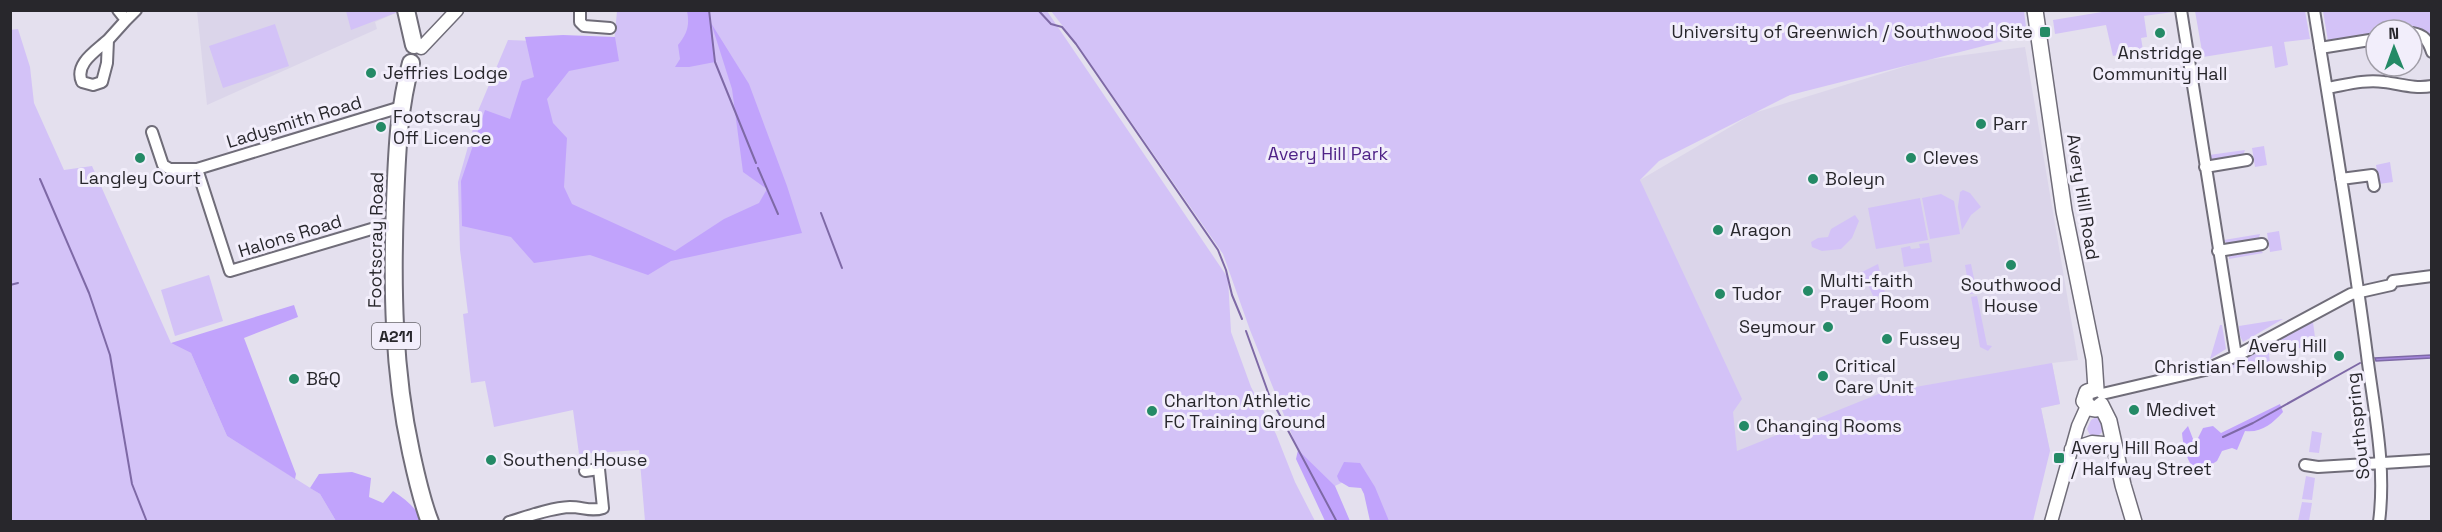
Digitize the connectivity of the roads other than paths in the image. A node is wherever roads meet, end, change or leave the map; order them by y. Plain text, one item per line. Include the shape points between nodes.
1 (118, 10) edge
2 (136, 10) edge
3 (406, 10) edge
4 (457, 10) edge
5 (580, 10) edge
6 (2035, 10) edge
7 (2181, 10) edge
8 (2314, 10) edge
9 (126, 20) junction
10 (610, 28) dead end
11 (2424, 37) edge
12 (108, 40) dead end
13 (2364, 41) edge
14 (418, 47) junction
15 (2320, 48) junction
16 (2432, 52) edge
17 (2432, 86) edge
18 (2327, 88) junction
19 (401, 106) junction
20 (152, 132) dead end
21 (2247, 160) dead end
22 (2205, 166) junction
23 (197, 169) junction
24 (2372, 175) dead end
25 (2341, 179) junction
26 (394, 224) junction
27 (2262, 244) dead end
28 (2218, 251) junction
29 (2432, 276) edge
30 (2359, 291) junction
31 (2236, 356) junction
32 (2097, 399) junction
33 (2114, 444) junction
34 (2071, 449) junction
35 (2432, 460) edge
36 (2380, 463) junction
37 (2305, 465) dead end
38 (585, 471) dead end
39 (430, 522) edge
40 (509, 522) edge
41 (2051, 522) edge
42 (2134, 522) edge
43 (2379, 522) edge

1 - 9 street
2 - 9 street
3 - 14 main road, A211
4 - 14 street
5 - 10 street via 584,26
6 - 32 main road, Avery Hill Road via 2064,211 2094,359
7 - 22 street
8 - 15 street, Southspring
9 - 12 street
11 - 16 street
13 - 15 street
14 - 19 main road, Footscray Road / A211 via 408,48 405,53 411,63
15 - 18 street, Southspring
17 - 18 street via 2409,88 2367,81
18 - 25 street, Southspring
19 - 23 street, Ladysmith Road
19 - 26 main road, Footscray Road / A211
20 - 23 street via 163,165 170,169
21 - 22 street
22 - 28 street
23 - 26 street, Halons Road via 230,271
24 - 25 street
25 - 30 street, Southspring
26 - 39 main road, Footscray Road / A211 via 400,395
27 - 28 street
28 - 31 street
29 - 30 street
30 - 31 street
30 - 36 street, Southspring
31 - 32 street via 2188,375
32 - 33 main road via 2107,416
32 - 34 street, Avery Hill Road via 2080,418
33 - 34 street via 2092,442
33 - 42 main road
34 - 41 street, Avery Hill Road
35 - 36 street
36 - 37 street
36 - 43 street, Southspring
38 - 40 street via 599,469 603,508 560,508

